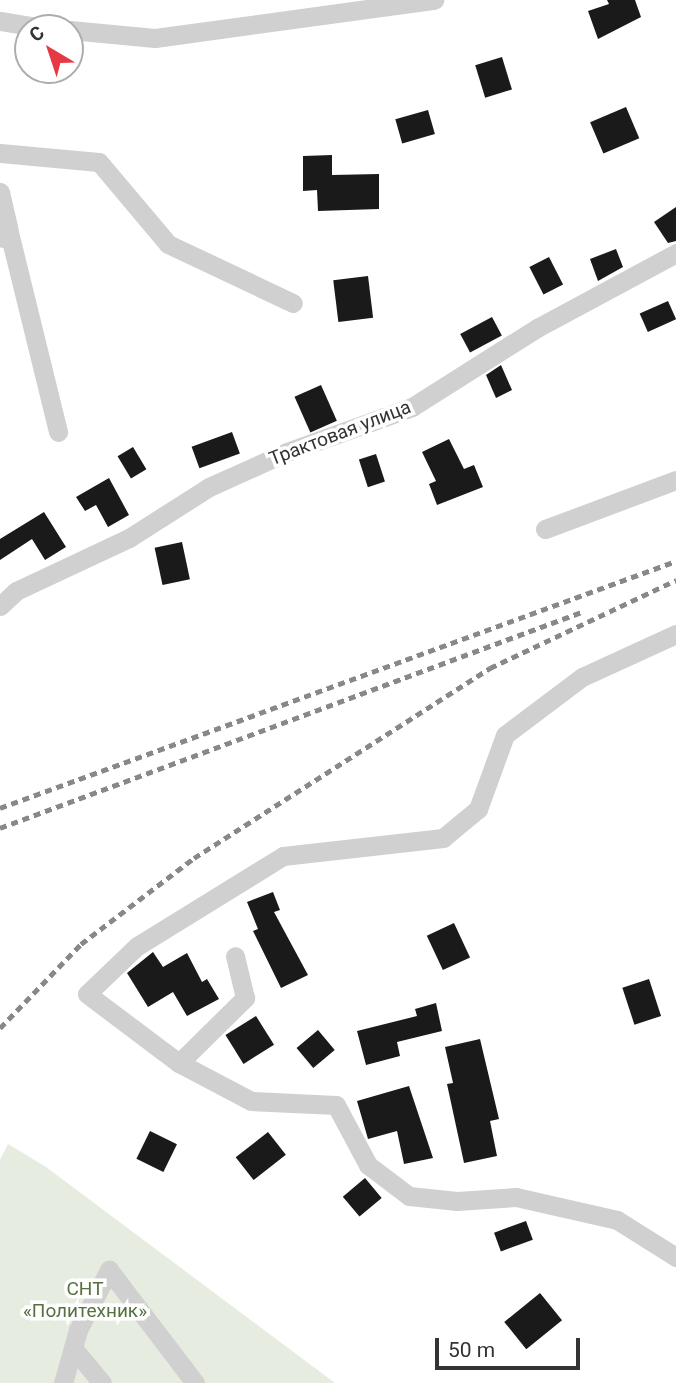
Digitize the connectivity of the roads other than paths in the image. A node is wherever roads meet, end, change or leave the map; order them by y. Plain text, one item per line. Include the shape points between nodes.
1 (434, 0) edge
2 (84, 31) edge
3 (0, 152) edge
4 (0, 192) edge
5 (4, 237) edge
6 (676, 253) edge
7 (293, 303) dead end
8 (58, 432) dead end
9 (676, 480) edge
10 (545, 529) dead end
11 (0, 606) edge
12 (676, 634) edge
13 (235, 956) dead end
14 (179, 1063) junction
15 (676, 1257) edge
16 (73, 1348) junction
17 (63, 1383) edge
18 (102, 1383) edge
19 (195, 1383) edge

1 - 2 street via 155,38
3 - 7 street via 99,162 168,244
4 - 5 street
5 - 8 street
6 - 11 street, Трактовая улица via 537,328 412,407 287,452 209,488 129,538 16,591
9 - 10 street
12 - 14 street via 582,677 505,734 478,809 443,838 283,856 136,946 87,994
13 - 14 street via 245,998
14 - 15 street via 251,1101 336,1105 368,1166 409,1196 457,1201 516,1197 579,1211 617,1220
16 - 17 street
16 - 18 street
16 - 19 street via 108,1270

